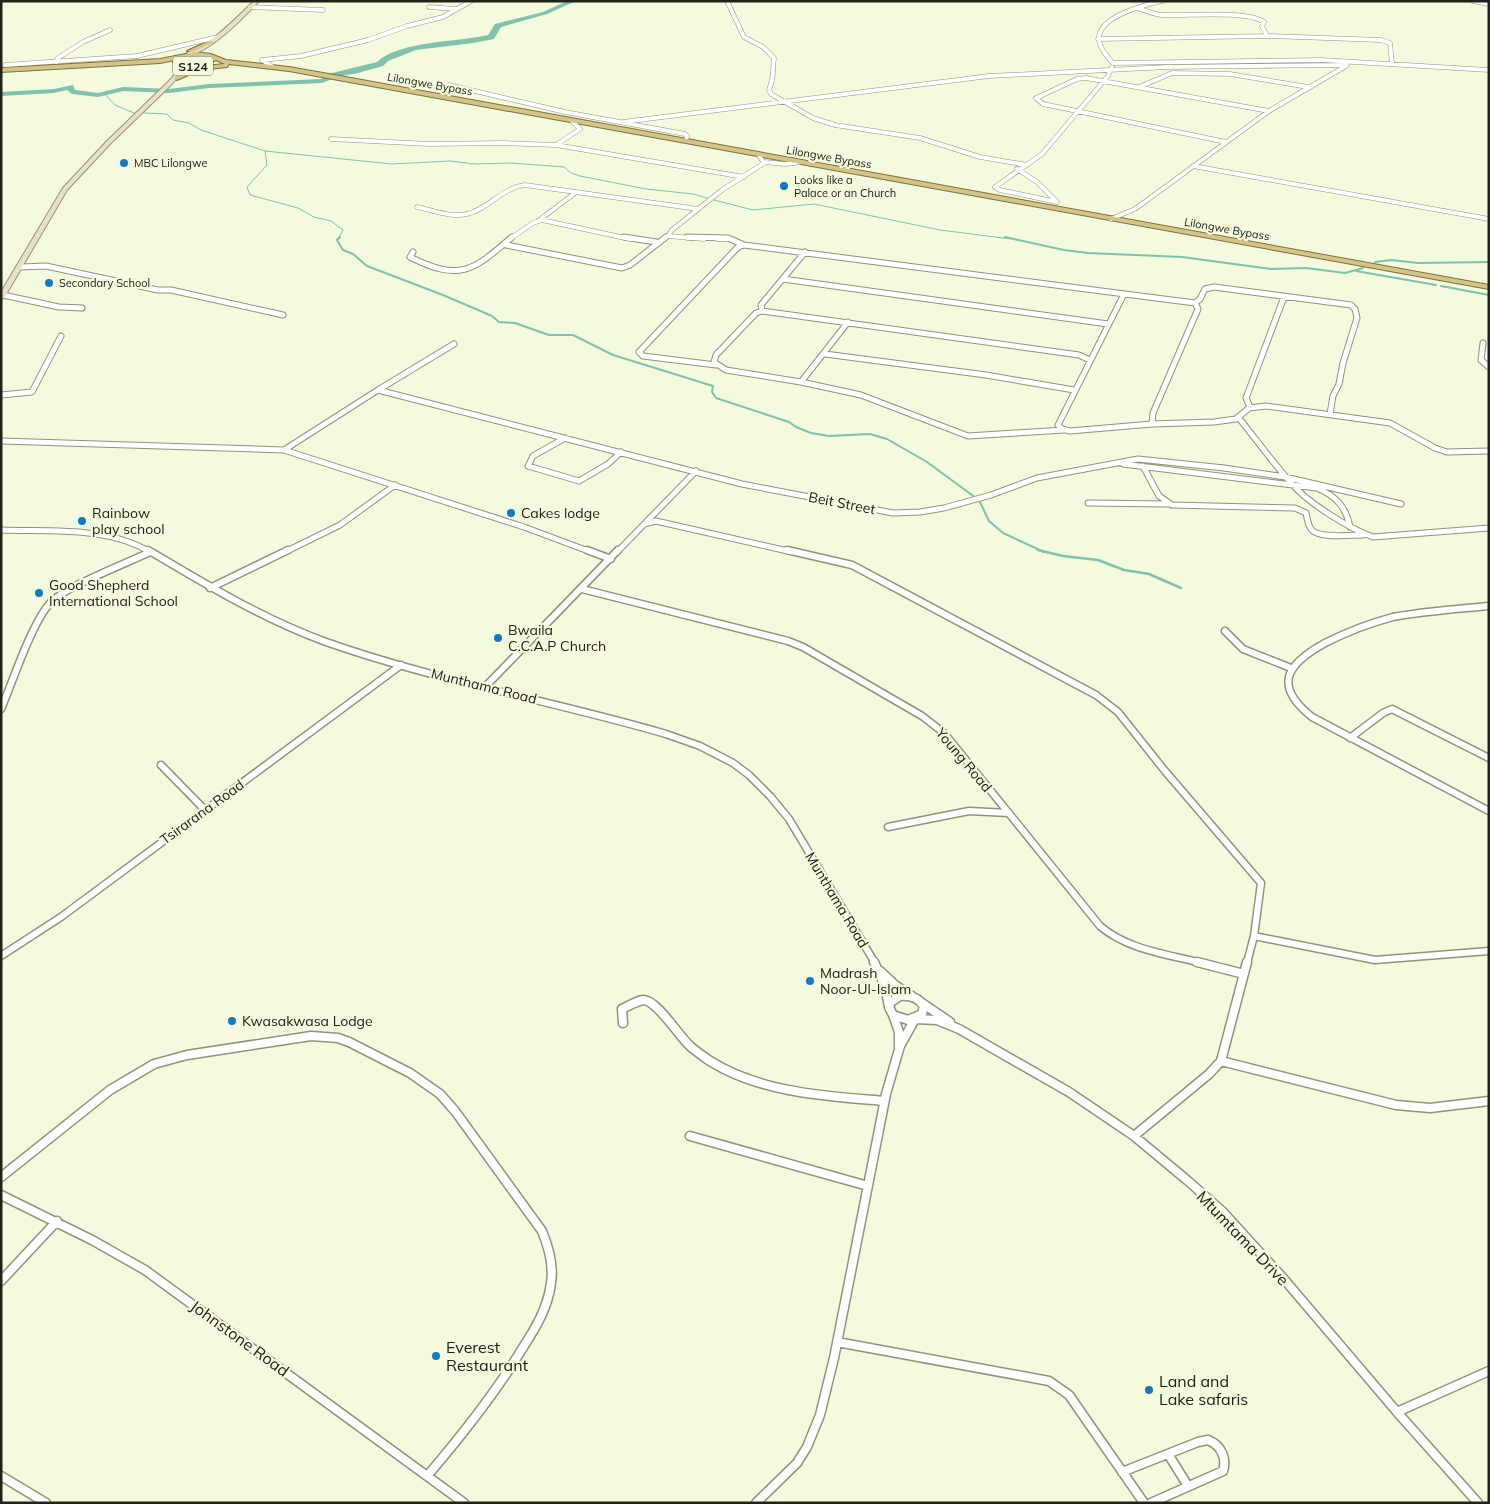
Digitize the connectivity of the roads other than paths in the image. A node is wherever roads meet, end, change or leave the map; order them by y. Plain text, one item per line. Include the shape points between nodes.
1 (257, 1) edge
2 (471, 1) edge
3 (727, 1) edge
4 (1162, 1) edge
5 (1473, 1) edge
6 (1489, 4) edge
7 (250, 7) junction
8 (429, 7) dead end
9 (1138, 8) junction
10 (457, 9) junction
11 (323, 10) dead end
12 (110, 30) dead end
13 (1267, 36) junction
14 (218, 37) junction
15 (1098, 38) junction
16 (211, 42) junction
17 (188, 54) junction
18 (180, 56) junction
19 (212, 56) junction
20 (1354, 61) junction
21 (138, 62) junction
22 (1113, 63) junction
23 (54, 64) junction
24 (180, 64) junction
25 (204, 64) junction
26 (1392, 64) junction
27 (251, 65) junction
28 (1347, 65) junction
29 (197, 66) junction
30 (3, 67) edge
31 (273, 67) junction
32 (1167, 67) junction
33 (1112, 69) junction
34 (1489, 70) edge
35 (1172, 73) junction
36 (173, 79) junction
37 (1103, 81) junction
38 (449, 85) dead end
39 (1308, 87) junction
40 (1139, 88) junction
41 (487, 94) junction
42 (475, 101) dead end
43 (784, 101) junction
44 (1078, 111) junction
45 (1269, 111) junction
46 (571, 120) junction
47 (623, 122) junction
48 (592, 124) junction
49 (580, 128) junction
50 (331, 140) dead end
51 (686, 141) junction
52 (1226, 142) junction
53 (556, 145) junction
54 (758, 154) junction
55 (764, 162) junction
56 (802, 162) junction
57 (1004, 162) junction
58 (1027, 165) junction
59 (1193, 166) junction
60 (1019, 170) junction
61 (744, 177) junction
62 (575, 194) junction
63 (1057, 202) junction
64 (417, 207) dead end
65 (698, 209) junction
66 (1062, 210) junction
67 (1489, 214) edge
68 (1111, 218) junction
69 (1482, 218) junction
70 (1489, 220) edge
71 (538, 221) junction
72 (668, 236) junction
73 (658, 242) junction
74 (506, 245) junction
75 (744, 245) junction
76 (413, 252) dead end
77 (805, 252) junction
78 (20, 267) junction
79 (783, 280) junction
80 (1489, 287) edge
81 (1124, 294) junction
82 (2, 296) edge
83 (1284, 297) junction
84 (1195, 303) junction
85 (82, 308) dead end
86 (762, 311) junction
87 (283, 316) dead end
88 (848, 322) junction
89 (1108, 324) junction
90 (61, 336) dead end
91 (1483, 343) dead end
92 (454, 344) dead end
93 (825, 354) junction
94 (1090, 360) junction
95 (716, 365) junction
96 (1489, 367) edge
97 (801, 382) junction
98 (378, 390) junction
99 (1074, 390) junction
100 (1, 395) edge
101 (1250, 407) junction
102 (1330, 414) junction
103 (1238, 417) junction
104 (1152, 424) junction
105 (1066, 430) junction
106 (565, 438) junction
107 (1, 441) edge
108 (284, 450) junction
109 (1489, 451) edge
110 (621, 452) junction
111 (1102, 465) junction
112 (1143, 466) junction
113 (696, 471) junction
114 (1285, 477) junction
115 (1290, 484) junction
116 (395, 485) junction
117 (1088, 503) dead end
118 (1172, 504) junction
119 (1401, 504) dead end
120 (644, 524) junction
121 (1350, 527) junction
122 (1489, 528) edge
123 (1, 530) edge
124 (1367, 536) junction
125 (150, 552) junction
126 (611, 558) junction
127 (210, 588) junction
128 (582, 589) junction
129 (1488, 608) edge
130 (1225, 631) dead end
131 (401, 665) junction
132 (1291, 668) junction
133 (484, 688) junction
134 (1, 709) edge
135 (1350, 738) junction
136 (1489, 758) edge
137 (161, 765) dead end
138 (205, 810) junction
139 (1489, 811) edge
140 (1009, 813) junction
141 (888, 827) dead end
142 (1254, 936) junction
143 (1489, 951) edge
144 (1, 956) edge
145 (878, 968) junction
146 (1244, 974) junction
147 (913, 997) junction
148 (922, 1003) junction
149 (889, 1007) junction
150 (893, 1015) junction
151 (915, 1019) junction
152 (623, 1023) dead end
153 (959, 1029) junction
154 (899, 1050) junction
155 (1221, 1061) junction
156 (884, 1101) junction
157 (1489, 1101) edge
158 (690, 1136) dead end
159 (1134, 1136) junction
160 (1, 1176) edge
161 (868, 1186) junction
162 (1, 1195) edge
163 (56, 1221) junction
164 (1, 1281) edge
165 (837, 1342) junction
166 (1489, 1371) edge
167 (1397, 1412) junction
168 (1168, 1454) junction
169 (1122, 1472) junction
170 (428, 1475) junction
171 (1, 1476) edge
172 (1188, 1486) junction
173 (46, 1503) edge
174 (464, 1503) edge
175 (756, 1503) edge
176 (1144, 1503) edge
177 (1151, 1503) edge
178 (1478, 1503) edge

1 - 7 main road, S124
2 - 10 street
3 - 43 street via 744,36 774,58 775,75 769,90
4 - 9 street
5 - 6 street
7 - 11 street
7 - 14 main road, S124
8 - 10 street
9 - 13 street via 1161,15 1225,15 1259,19 1264,22 1262,26
9 - 15 street via 1114,16 1104,24
10 - 31 street via 443,17 368,40 300,56 262,60
12 - 23 street via 83,42
13 - 15 street
13 - 26 street via 1385,40 1390,43
14 - 16 main road, S124
14 - 19 main road, S124 via 207,51
14 - 23 street via 155,54
14 - 27 main road via 213,49 217,54 227,60
15 - 22 street via 1101,51
16 - 17 main road, S124
16 - 21 main road via 170,57
17 - 18 main road, S124
17 - 19 main road, S124
18 - 21 main road
18 - 24 main road, S124 via 175,60
19 - 25 main road, S124 via 212,61
19 - 27 main road, Lilongwe Bypass via 225,62
20 - 22 street
20 - 26 street
20 - 28 street
21 - 23 main road
21 - 24 main road
21 - 36 main road via 173,67
22 - 33 street
23 - 30 main road
24 - 29 main road, S124
24 - 36 main road, S124 via 181,70
25 - 27 main road, Lilongwe Bypass
25 - 29 main road, S124
26 - 34 street
27 - 31 main road, Lilongwe Bypass
28 - 32 street
28 - 39 street
29 - 36 main road, S124
31 - 36 main road via 212,66
31 - 46 main road, Lilongwe Bypass
32 - 33 street
32 - 35 street
33 - 37 street
33 - 43 street via 989,76
35 - 39 street via 1230,74
35 - 40 street
36 - 78 main road, S124 via 65,189
37 - 40 street
37 - 44 street
37 - 44 street via 1078,79 1036,98 1044,104
38 - 41 street
39 - 45 street
40 - 45 street
41 - 42 street
41 - 47 street
43 - 47 street
43 - 57 street via 813,118 835,125 920,138
44 - 52 street
44 - 58 street via 1042,154
45 - 52 street
46 - 48 main road, Lilongwe Bypass
46 - 49 street
47 - 51 street via 685,134
48 - 49 street
48 - 51 main road, Lilongwe Bypass
49 - 53 street
50 - 53 street
51 - 54 main road, Lilongwe Bypass
52 - 59 street
53 - 61 street
54 - 55 street
54 - 56 main road, Lilongwe Bypass
55 - 56 street
55 - 61 street
56 - 66 main road, Lilongwe Bypass
57 - 58 street
57 - 60 street
58 - 60 street
59 - 68 street via 1135,209
59 - 69 street
60 - 63 street
60 - 63 street via 995,187
61 - 65 street
62 - 64 street via 520,185 510,187 468,214
62 - 65 street
62 - 71 street
63 - 66 street
65 - 72 street
66 - 68 main road, Lilongwe Bypass
67 - 69 street
68 - 80 main road, Lilongwe Bypass
69 - 70 street
71 - 73 street
71 - 74 street
72 - 73 street
72 - 75 street via 728,238
73 - 74 street via 630,265 618,268
74 - 76 street via 469,270 460,271 412,259
75 - 77 street
75 - 95 street via 738,247 639,352 643,356
77 - 79 street
77 - 81 street
78 - 82 main road, S124
78 - 87 street via 46,266
79 - 86 street via 761,305
79 - 89 street
81 - 84 street
81 - 89 street
82 - 85 street
83 - 84 street via 1214,287 1205,290
83 - 101 street via 1246,398
83 - 102 street via 1355,309 1356,318
84 - 104 street via 1198,309 1159,398
86 - 88 street
86 - 95 street via 756,313 716,355
88 - 93 street
88 - 94 street via 1079,354
89 - 94 street
90 - 100 street via 32,392
91 - 96 street via 1481,360
92 - 98 street
93 - 97 street
93 - 99 street
94 - 99 street
95 - 97 street via 726,370
97 - 105 street via 868,397 968,436
98 - 106 street, Beit Street
98 - 108 street
99 - 105 street via 1058,425
101 - 102 street
101 - 103 street
102 - 109 street via 1390,422 1442,452
103 - 104 street via 1214,422
103 - 114 street
104 - 105 street
106 - 110 street, Beit Street
106 - 110 street via 535,454 528,466 579,481
107 - 108 street
108 - 116 street
110 - 113 street, Beit Street
111 - 112 street
111 - 113 street, Beit Street via 1037,478 944,508 906,514 742,484
111 - 114 street, Beit Street via 1138,459
112 - 115 street
112 - 118 street via 1159,496
113 - 120 street
114 - 115 street
114 - 119 street, Beit Street
115 - 121 street
115 - 121 street via 1332,494 1346,510
116 - 126 street
116 - 127 street via 340,525
117 - 118 street
118 - 124 street via 1295,508 1306,513 1314,533
120 - 126 street
120 - 142 street via 656,521 852,565 1109,703 1261,883
121 - 124 street
122 - 124 street
123 - 125 street, Munthama Road via 100,535 127,540
125 - 127 street, Munthama Road
125 - 134 street via 59,596 49,605 40,617
126 - 128 street
127 - 131 street, Munthama Road via 303,632
128 - 133 street
128 - 140 street, Young Road via 803,647 937,727
129 - 132 street via 1408,615 1379,621 1348,632 1314,650
130 - 132 street via 1243,648
131 - 133 street, Munthama Road
131 - 138 street, Tsirarana Road
132 - 135 street via 1289,687 1296,704
133 - 145 street, Munthama Road via 672,736 704,748 740,768 773,798 789,819
135 - 136 street via 1392,709
135 - 139 street
137 - 138 street
138 - 144 street, Tsirarana Road via 54,922
140 - 141 street via 970,811
140 - 146 street, Young Road via 1095,920 1115,938
142 - 143 street via 1375,960
142 - 146 street
145 - 147 street
145 - 149 street
146 - 155 street
147 - 148 street
147 - 149 street via 900,996
148 - 151 street via 924,1010
148 - 153 street
149 - 150 street
150 - 151 street via 903,1020
150 - 154 street via 899,1032
151 - 153 street via 937,1020
151 - 154 street
152 - 156 street via 622,1009 643,1000 649,1001 690,1046 759,1082 786,1090
153 - 159 street, Mtumtama Drive via 1069,1092
154 - 156 street
155 - 157 street via 1396,1106 1430,1108
155 - 159 street
156 - 161 street
158 - 161 street
159 - 167 street, Mtumtama Drive via 1222,1211
160 - 170 street via 124,1080 154,1064 187,1055 324,1036 349,1042 425,1082 455,1111 542,1231 550,1252 552,1270 550,1293 542,1315 511,1368
161 - 165 street
162 - 163 street, Johnstone Road
163 - 164 street
163 - 170 street, Johnstone Road via 118,1253 157,1278
165 - 169 street via 1049,1382 1069,1396
165 - 175 street via 823,1404 808,1446 784,1478
166 - 167 street
167 - 178 street, Mtumtama Drive
168 - 169 street
168 - 172 street
168 - 172 street via 1205,1440 1215,1443 1225,1458 1223,1471
169 - 176 street
170 - 174 street, Johnstone Road
171 - 173 street
172 - 177 street

